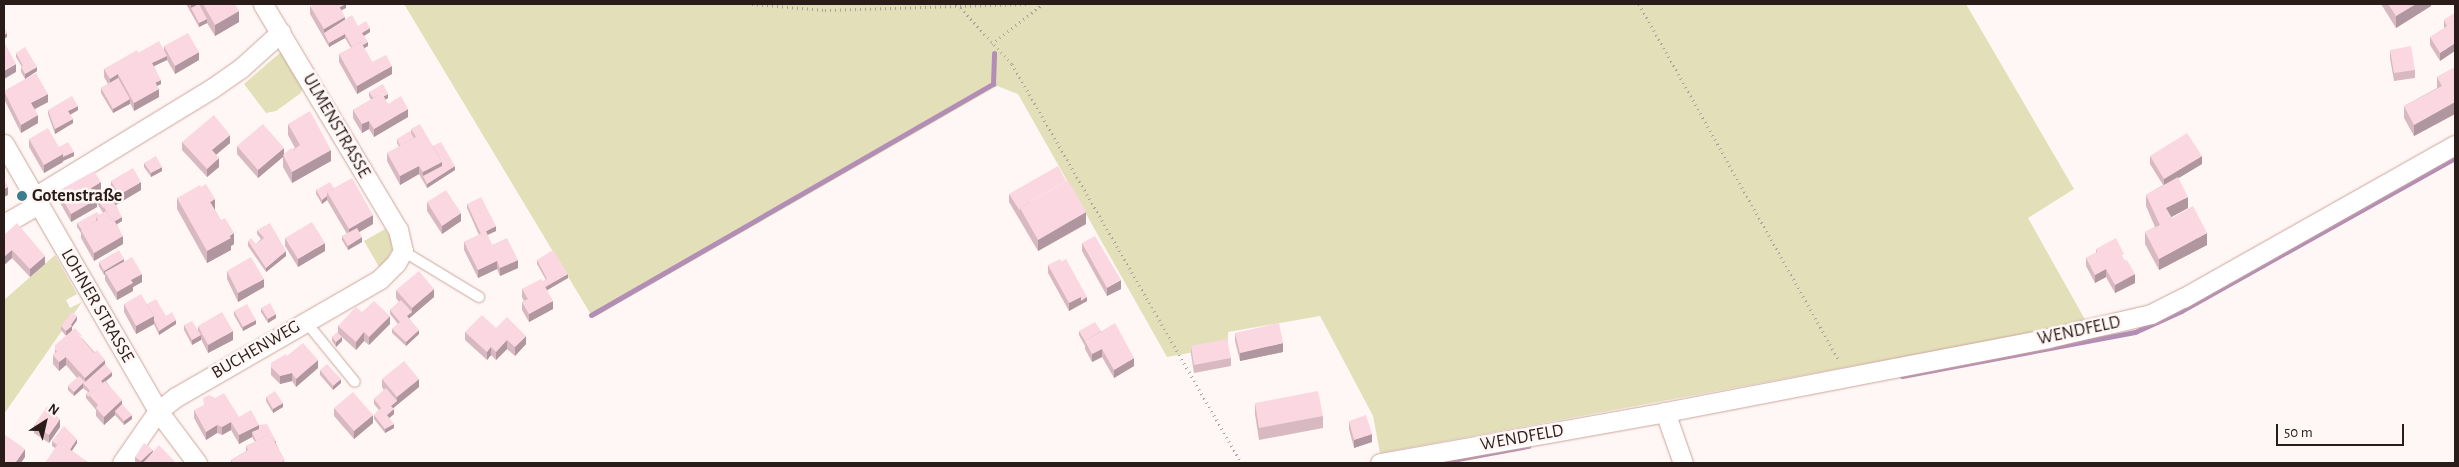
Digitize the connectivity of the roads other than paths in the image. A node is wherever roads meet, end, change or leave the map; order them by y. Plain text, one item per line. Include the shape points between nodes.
1 (263, 4) edge
2 (281, 32) junction
3 (4, 144) edge
4 (2455, 145) edge
5 (36, 200) junction
6 (4, 224) edge
7 (403, 251) junction
8 (479, 297) dead end
9 (306, 322) junction
10 (355, 382) dead end
11 (158, 411) junction
12 (1665, 412) junction
13 (122, 463) edge
14 (197, 463) edge
15 (1380, 463) edge
16 (1684, 463) edge

1 - 2 street, ULMENSTRASSE
2 - 5 street via 240,69 211,89
2 - 7 street, ULMENSTRASSE via 398,230
3 - 5 street, LOHNER STRASSE
4 - 12 street, WENDFELD via 2151,314 2048,338
5 - 6 street
5 - 11 street, LOHNER STRASSE
7 - 8 lane
7 - 9 street, BUCHENWEG via 396,264 380,279
9 - 10 lane
9 - 11 street, BUCHENWEG via 176,397
11 - 13 street, BUCHENWEG
11 - 14 street, LOHNER STRASSE
12 - 15 street, WENDFELD
12 - 16 street

